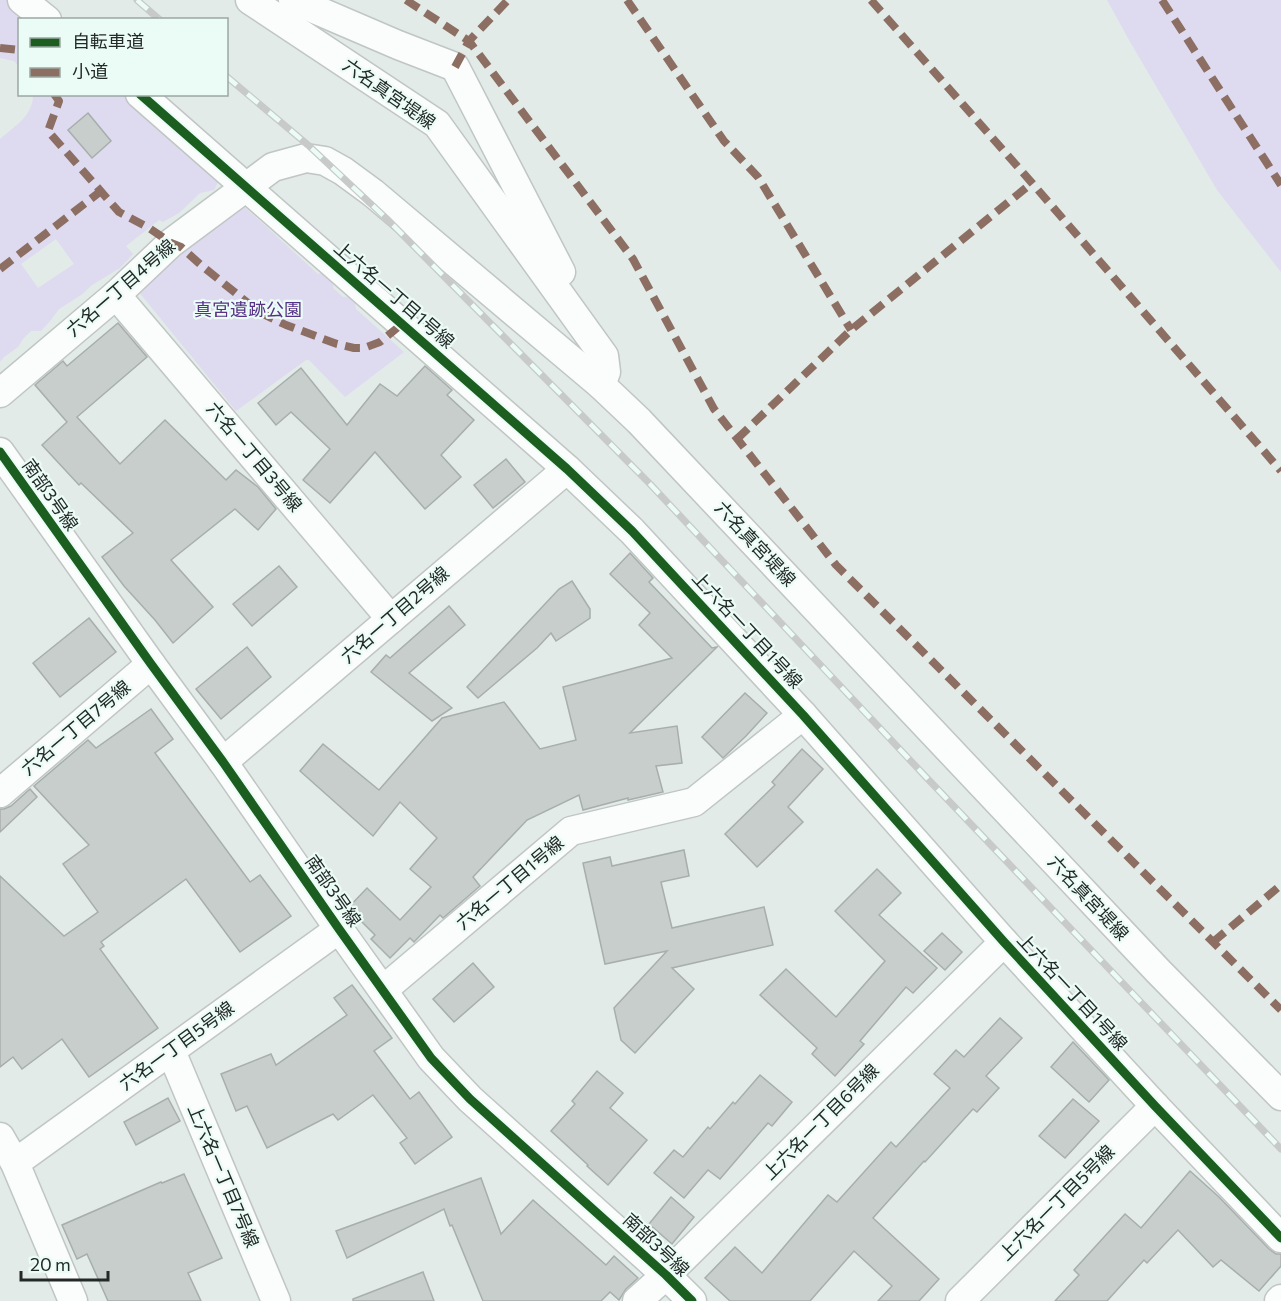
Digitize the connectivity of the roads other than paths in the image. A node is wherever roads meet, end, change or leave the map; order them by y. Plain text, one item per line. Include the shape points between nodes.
1 (22, 0) edge
2 (250, 0) edge
3 (294, 0) edge
4 (44, 18) edge
5 (142, 96) edge
6 (245, 187) junction
7 (116, 295) junction
8 (604, 356) junction
9 (601, 385) junction
10 (0, 393) edge
11 (1, 456) edge
12 (567, 469) junction
13 (391, 619) junction
14 (151, 664) junction
15 (802, 715) junction
16 (223, 762) junction
17 (0, 793) edge
18 (339, 929) junction
19 (1004, 942) junction
20 (383, 990) junction
21 (171, 1051) junction
22 (1281, 1096) edge
23 (1155, 1106) junction
24 (0, 1137) edge
25 (15, 1163) junction
26 (1281, 1238) edge
27 (666, 1275) junction
28 (73, 1301) edge
29 (276, 1301) edge
30 (637, 1301) edge
31 (692, 1301) edge
32 (960, 1301) edge

1 - 4 street
2 - 8 street, 六名真宮堤線 via 437,124
3 - 8 street via 455,67
5 - 6 street, 上六名一丁目1号線
6 - 7 street, 六名一丁目4号線 via 171,243
6 - 9 street, 六名一丁目4号線 via 273,167 306,159 325,161 343,171
6 - 12 street, 上六名一丁目1号線
7 - 10 street, 六名一丁目4号線
7 - 13 street, 六名一丁目3号線
8 - 9 street via 606,372
9 - 22 street, 六名真宮堤線
11 - 14 street, 南部3号線
12 - 13 street, 六名一丁目2号線
12 - 15 street, 上六名一丁目1号線 via 632,531
13 - 16 street, 六名一丁目2号線
14 - 16 street, 南部3号線
14 - 17 street, 六名一丁目7号線
15 - 19 street, 上六名一丁目1号線
15 - 20 street, 六名一丁目1号線 via 694,802 571,831
16 - 18 street, 南部3号線
18 - 20 street, 南部3号線
18 - 21 street, 六名一丁目5号線
19 - 23 street, 上六名一丁目1号線
19 - 27 street, 上六名一丁目6号線
20 - 27 street, 南部3号線 via 431,1058 470,1099
21 - 25 street, 六名一丁目5号線
21 - 29 street, 上六名一丁目7号線
23 - 26 street, 上六名一丁目1号線
23 - 32 street, 上六名一丁目5号線
24 - 25 street
25 - 28 street
27 - 30 street, 上六名一丁目6号線
27 - 31 street, 南部3号線

